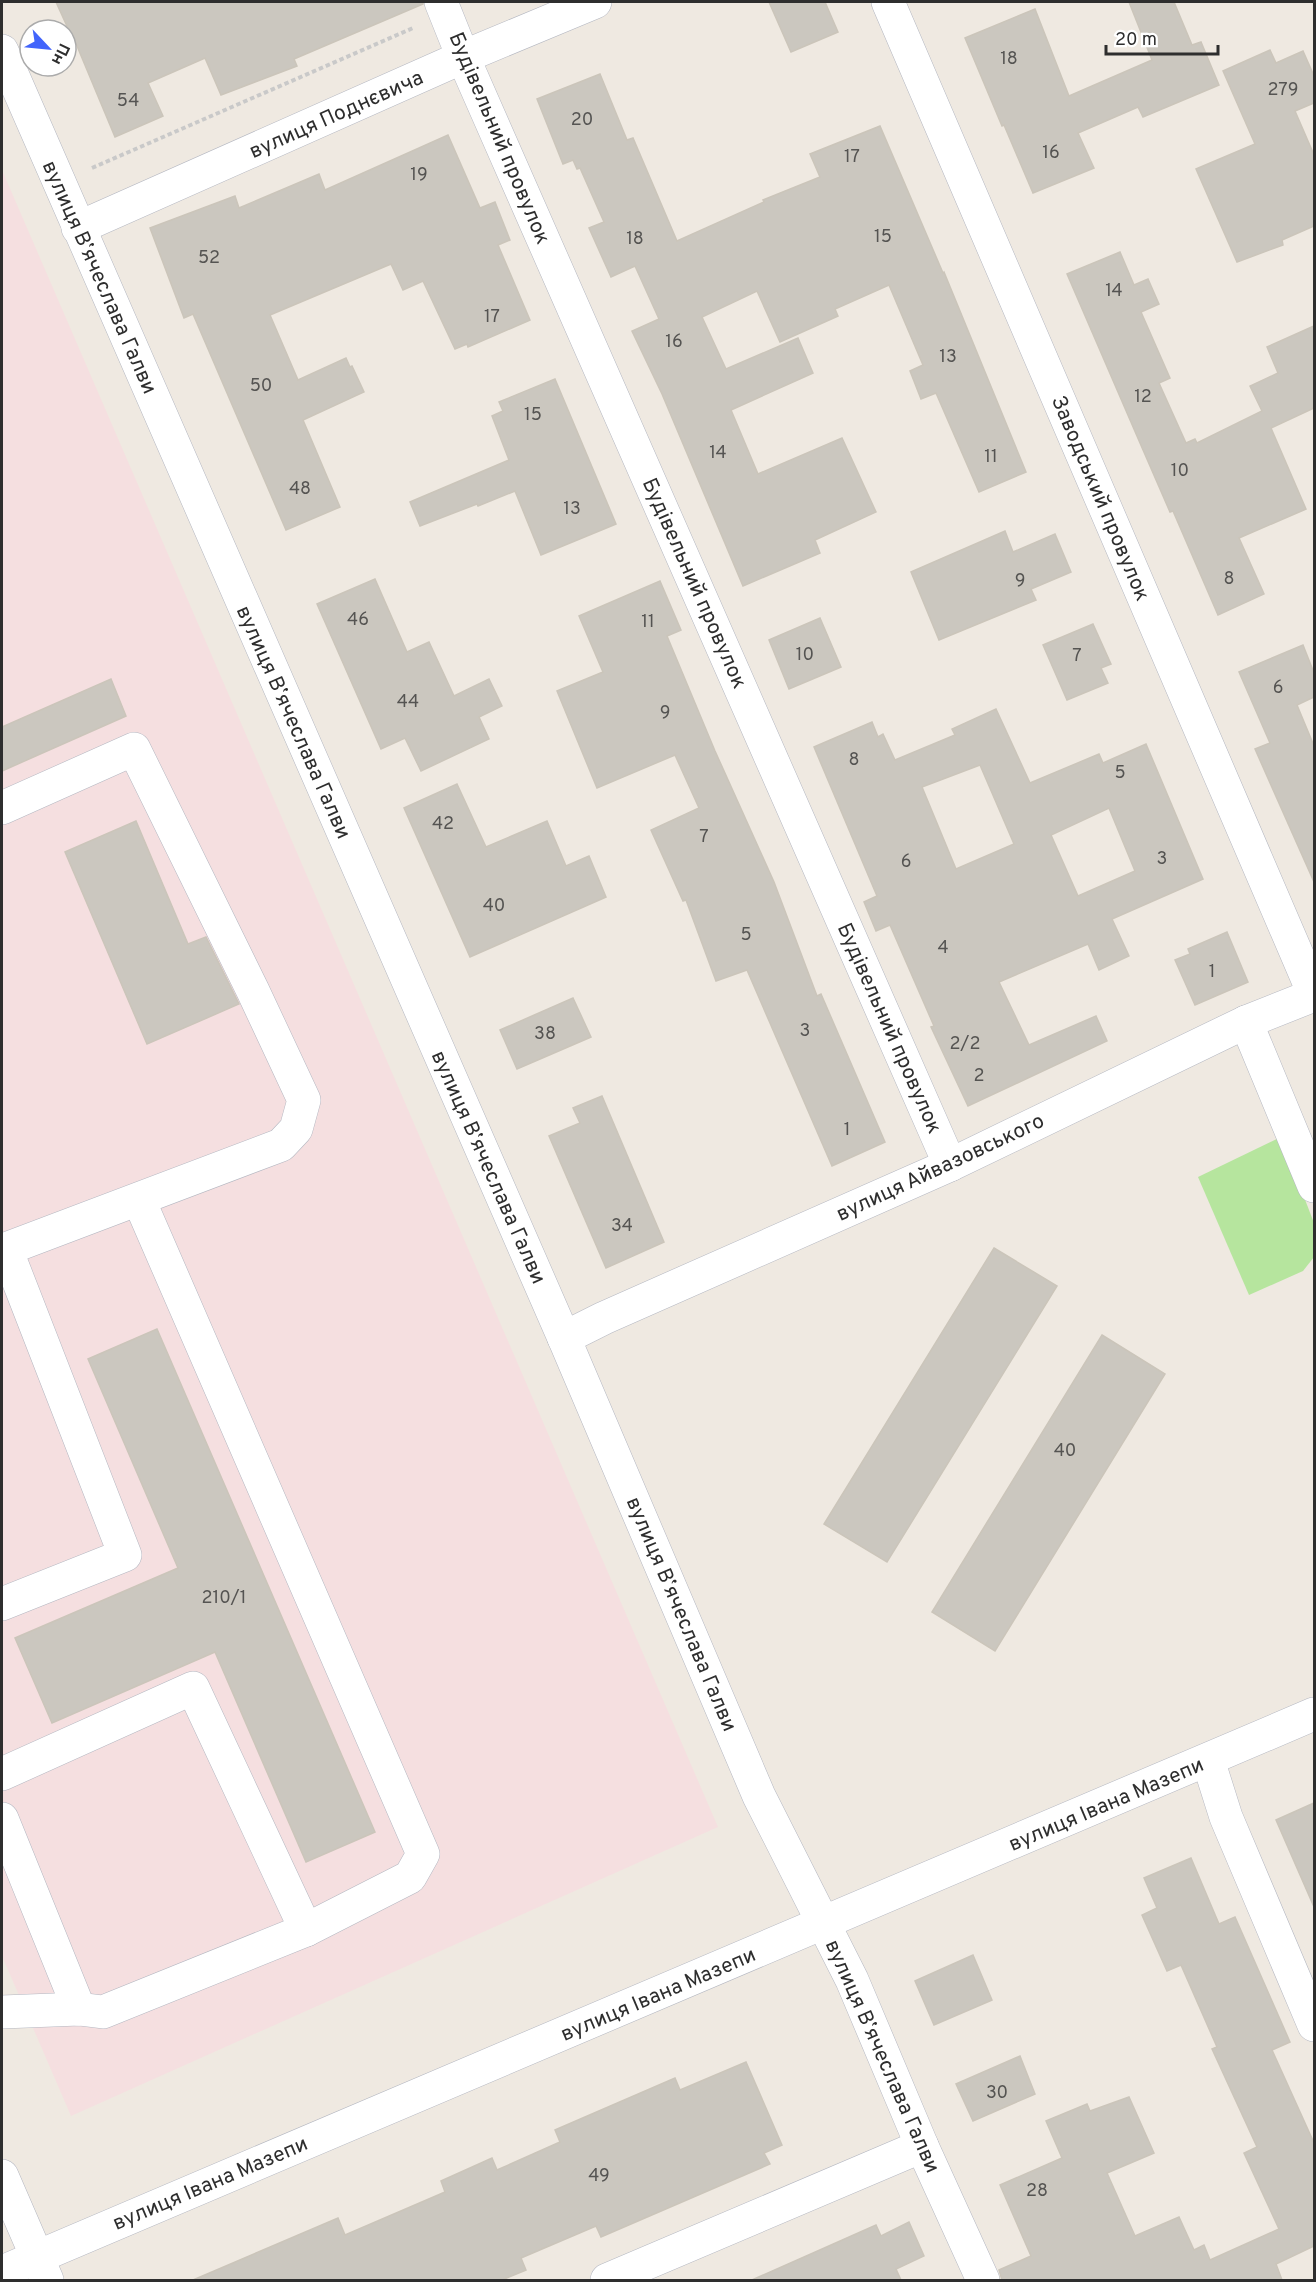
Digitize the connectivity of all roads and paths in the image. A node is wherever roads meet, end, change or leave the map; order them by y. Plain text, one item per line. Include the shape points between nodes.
1 (595, 2) edge
2 (888, 2) edge
3 (443, 7) edge
4 (2, 51) edge
5 (463, 57) junction
6 (58, 182) junction
7 (78, 228) junction
8 (2, 808) edge
9 (1314, 995) edge
10 (1246, 1022) junction
11 (950, 1165) junction
12 (1314, 1186) edge
13 (139, 1200) junction
14 (4, 1250) edge
15 (564, 1338) junction
16 (2, 1604) edge
17 (1314, 1714) edge
18 (1208, 1760) junction
19 (2, 1774) edge
20 (2, 1819) edge
21 (825, 1924) junction
22 (306, 1930) junction
23 (79, 2009) junction
24 (2, 2012) edge
25 (1314, 2025) edge
26 (922, 2146) junction
27 (2, 2176) edge
28 (42, 2269) edge
29 (2, 2272) edge
30 (607, 2280) edge
31 (983, 2280) edge

1 - 5 street, вулиця Поднєвича
2 - 9 street, Заводський провулок
3 - 5 street, Будівельний провулок
3 - 6 path
4 - 6 street, вулиця Вʼячеслава Галви
5 - 7 street, вулиця Поднєвича
5 - 11 street, Будівельний провулок
6 - 7 street, вулиця Вʼячеслава Галви
7 - 15 street, вулиця Вʼячеслава Галви
8 - 13 street via 134,749 304,1100 296,1129 281,1145
9 - 10 street, вулиця Айвазовського
10 - 11 street, вулиця Айвазовського
10 - 12 street
11 - 15 street, вулиця Айвазовського
13 - 14 street
13 - 22 street via 423,1854 411,1877
14 - 16 street via 125,1555
15 - 21 street, вулиця Вʼячеслава Галви via 759,1796
17 - 18 street, вулиця Івана Мазепи
18 - 21 street, вулиця Івана Мазепи
18 - 25 street via 1226,1817
19 - 22 street via 193,1688
20 - 23 street
21 - 26 street, вулиця Вʼячеслава Галви
21 - 28 street, вулиця Івана Мазепи
22 - 23 street via 104,2012
23 - 24 street
26 - 30 street
26 - 31 street, вулиця Вʼячеслава Галви
27 - 28 street
28 - 29 street, вулиця Івана Мазепи

